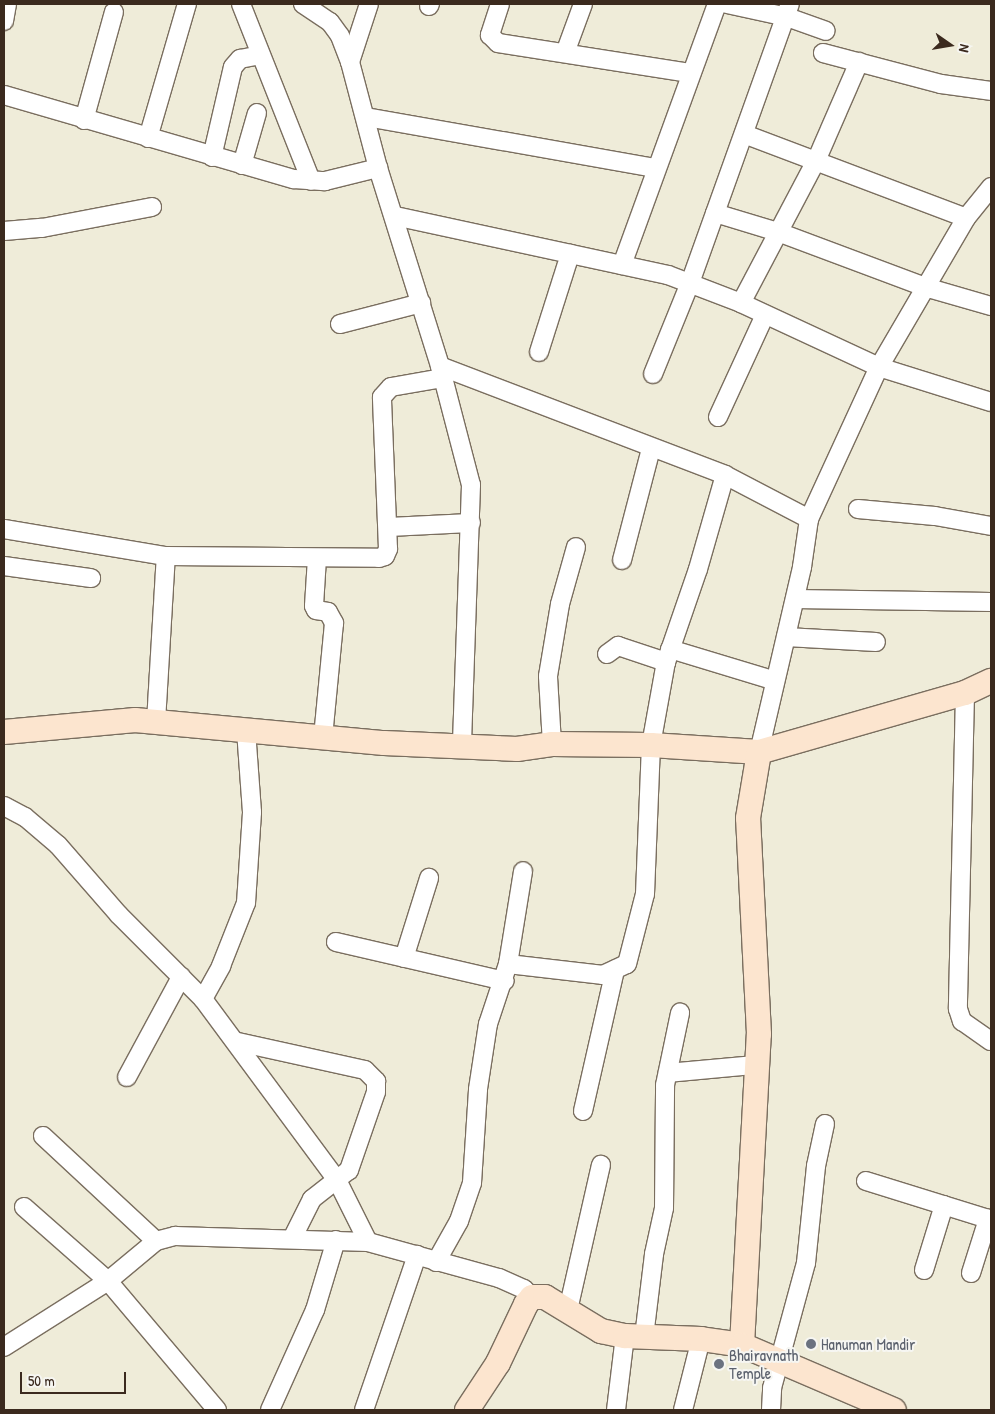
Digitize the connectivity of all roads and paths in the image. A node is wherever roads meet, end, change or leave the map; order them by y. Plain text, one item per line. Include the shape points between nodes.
1 (7, 4) edge
2 (187, 4) edge
3 (241, 4) edge
4 (308, 4) edge
5 (369, 4) edge
6 (500, 4) edge
7 (583, 4) edge
8 (717, 4) edge
9 (727, 4) edge
10 (788, 10) edge
11 (114, 12) dead end
12 (4, 21) edge
13 (826, 31) dead end
14 (565, 53) junction
15 (822, 53) dead end
16 (261, 55) junction
17 (350, 62) junction
18 (859, 62) junction
19 (690, 73) junction
20 (991, 92) edge
21 (4, 95) edge
22 (257, 113) dead end
23 (366, 117) junction
24 (84, 120) junction
25 (744, 134) junction
26 (148, 138) junction
27 (212, 157) junction
28 (816, 161) junction
29 (242, 165) junction
30 (378, 168) junction
31 (656, 168) junction
32 (311, 181) junction
33 (991, 187) edge
34 (152, 207) dead end
35 (716, 213) junction
36 (395, 216) junction
37 (966, 218) junction
38 (4, 231) edge
39 (778, 232) junction
40 (570, 254) junction
41 (622, 265) junction
42 (690, 283) junction
43 (925, 287) junction
44 (421, 303) junction
45 (741, 303) junction
46 (991, 306) edge
47 (765, 315) junction
48 (340, 324) dead end
49 (539, 352) dead end
50 (880, 367) junction
51 (441, 372) junction
52 (653, 374) dead end
53 (991, 402) edge
54 (718, 417) dead end
55 (651, 449) junction
56 (724, 475) junction
57 (858, 509) dead end
58 (809, 519) junction
59 (471, 523) junction
60 (388, 526) junction
61 (991, 526) edge
62 (4, 529) edge
63 (576, 547) dead end
64 (166, 556) junction
65 (317, 558) junction
66 (622, 560) dead end
67 (4, 566) edge
68 (91, 578) dead end
69 (795, 599) junction
70 (991, 602) edge
71 (786, 637) junction
72 (876, 642) dead end
73 (607, 654) dead end
74 (668, 656) junction
75 (775, 681) junction
76 (991, 681) edge
77 (965, 694) junction
78 (156, 722) junction
79 (246, 731) junction
80 (4, 732) edge
81 (323, 738) junction
82 (552, 744) junction
83 (651, 745) junction
84 (462, 747) junction
85 (759, 752) junction
86 (4, 806) edge
87 (523, 871) dead end
88 (429, 878) dead end
89 (336, 942) dead end
90 (404, 958) junction
91 (615, 970) junction
92 (506, 973) junction
93 (180, 977) junction
94 (203, 999) junction
95 (680, 1013) dead end
96 (991, 1041) edge
97 (238, 1042) junction
98 (755, 1065) junction
99 (668, 1073) junction
100 (127, 1077) dead end
101 (583, 1111) dead end
102 (825, 1124) dead end
103 (43, 1136) dead end
104 (601, 1165) dead end
105 (338, 1180) junction
106 (866, 1181) dead end
107 (944, 1205) junction
108 (24, 1207) dead end
109 (989, 1219) edge
110 (293, 1238) junction
111 (336, 1240) junction
112 (156, 1241) junction
113 (368, 1242) junction
114 (417, 1255) junction
115 (436, 1262) junction
116 (924, 1270) dead end
117 (971, 1273) dead end
118 (108, 1281) junction
119 (532, 1297) junction
120 (568, 1310) junction
121 (635, 1336) junction
122 (701, 1339) junction
123 (742, 1345) junction
124 (4, 1347) edge
125 (780, 1360) junction
126 (217, 1410) edge
127 (270, 1410) edge
128 (364, 1410) edge
129 (467, 1410) edge
130 (616, 1410) edge
131 (683, 1410) edge
132 (771, 1410) edge
133 (894, 1410) edge

1 - 12 street
2 - 26 street
3 - 16 street
4 - 17 street via 330,22 340,36
5 - 17 street
6 - 14 street via 490,31 494,41
7 - 14 street
8 - 19 street
9 - 10 street
10 - 13 street
10 - 25 street
11 - 24 street
14 - 19 street
15 - 18 street
16 - 27 street via 240,59 233,67
16 - 32 street
17 - 23 street
18 - 20 street via 941,84
18 - 28 street
19 - 31 street
21 - 24 street
22 - 29 street
23 - 30 street
23 - 31 street
24 - 26 street
25 - 28 street
25 - 35 street
26 - 27 street
27 - 29 street
28 - 37 street
28 - 39 street
29 - 32 street
30 - 32 street
30 - 36 street
31 - 41 street
33 - 37 street
34 - 38 street via 42,228
35 - 39 street
35 - 42 street
36 - 40 street
36 - 44 street
37 - 43 street
39 - 43 street
39 - 45 street
40 - 41 street
40 - 49 street
41 - 42 street
42 - 45 street
42 - 52 street
43 - 46 street
43 - 50 street
44 - 48 street
44 - 51 street
45 - 47 street
47 - 50 street
47 - 54 street
50 - 53 street
50 - 58 street
51 - 55 street
51 - 59 street via 471,484
51 - 60 street via 384,392
55 - 56 street
55 - 66 street
56 - 58 street
56 - 74 street via 698,569
57 - 61 street via 935,516
58 - 69 street
59 - 60 street
59 - 84 street
60 - 65 street via 385,556
62 - 64 street
63 - 82 street via 560,604 548,676
64 - 65 street
64 - 78 street
65 - 81 street via 314,606 316,610 328,612 334,623
67 - 68 street
69 - 70 street
69 - 71 street
71 - 72 street
71 - 75 street
73 - 74 street via 618,646
74 - 75 street
74 - 83 street
75 - 85 street
76 - 77 street
77 - 85 street
77 - 96 street via 958,1009 962,1021
78 - 79 street
78 - 80 street via 135,720
79 - 81 street
79 - 94 street via 252,812 246,902 221,966
81 - 84 street
82 - 83 street
82 - 84 street via 517,749
83 - 85 street
83 - 91 street via 645,894 627,964
85 - 98 street via 748,818 759,1034
86 - 93 street via 25,817 58,845 119,915
87 - 92 street
88 - 90 street
89 - 90 street
90 - 92 street
91 - 92 street via 603,975
91 - 101 street
92 - 115 street via 488,1024 478,1089 472,1183 459,1221
93 - 94 street
93 - 100 street
94 - 97 street
95 - 99 street
97 - 105 street via 271,1093
97 - 105 street via 327,1060 371,1073 376,1081 376,1092 355,1158 349,1170
98 - 99 street
98 - 123 street
99 - 121 street via 664,1085 664,1208
102 - 125 street via 816,1166 806,1263
103 - 112 street
104 - 120 street
105 - 110 street via 312,1199
105 - 113 street
106 - 107 street
107 - 109 street
107 - 116 street
108 - 118 street
109 - 117 street
110 - 111 street
110 - 112 street via 175,1236
111 - 113 street
111 - 127 street via 315,1310
112 - 118 street
113 - 114 street
114 - 115 street
114 - 128 street
115 - 119 street via 499,1278 524,1289
118 - 124 street
118 - 126 street
119 - 120 street via 545,1296
119 - 129 street via 498,1363
120 - 121 street via 584,1323
121 - 122 street
121 - 130 street
122 - 123 street
122 - 131 street
123 - 125 street
125 - 132 street via 772,1388
125 - 133 street

